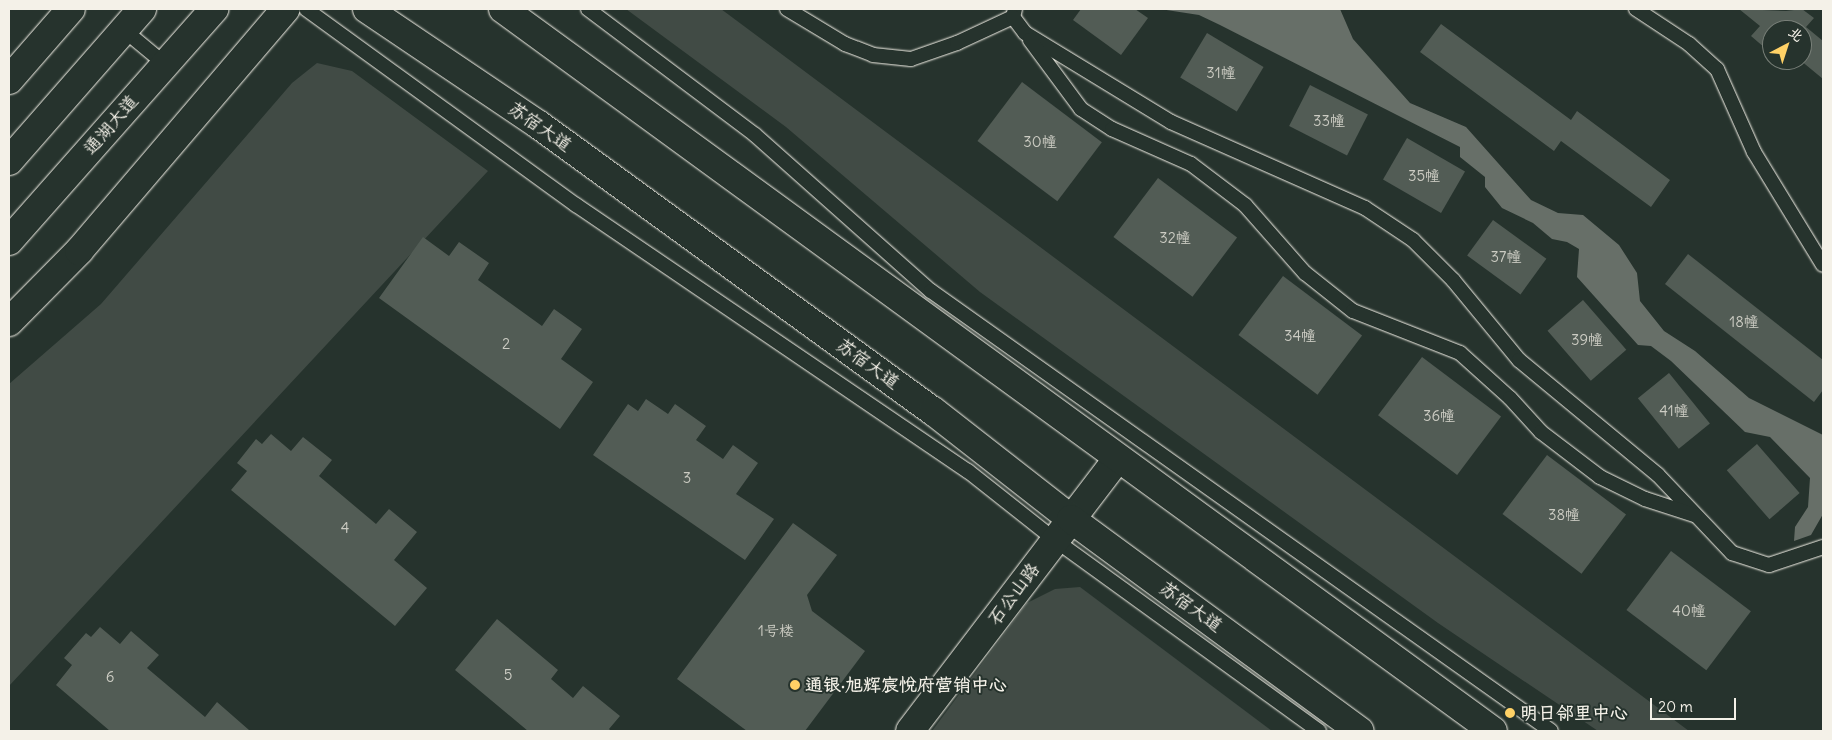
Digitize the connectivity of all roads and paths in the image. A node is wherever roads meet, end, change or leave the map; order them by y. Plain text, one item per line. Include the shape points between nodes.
1 (71, 9) edge
2 (142, 9) edge
3 (214, 9) edge
4 (286, 9) edge
5 (306, 9) edge
6 (367, 9) edge
7 (503, 9) edge
8 (588, 9) edge
9 (787, 9) edge
10 (1636, 9) edge
11 (1014, 13) edge
12 (124, 30) junction
13 (1025, 33) junction
14 (165, 64) junction
15 (9, 80) edge
16 (9, 160) edge
17 (9, 241) edge
18 (1823, 265) edge
19 (9, 322) edge
20 (1118, 458) junction
21 (1695, 515) junction
22 (1071, 519) junction
23 (1055, 540) junction
24 (1823, 547) edge
25 (910, 731) edge
26 (1319, 731) edge
27 (1360, 731) edge
28 (1493, 731) edge
29 (1551, 731) edge

1 - 15 main road
2 - 12 main road
3 - 14 main road, 通湖大道
4 - 19 main road via 79,250
5 - 23 lane via 576,205 968,471
6 - 22 main road, 苏宿大道 via 539,125 917,399
7 - 20 main road
8 - 29 lane via 755,135 931,292
9 - 11 lane via 845,44 873,55 911,59 957,43
10 - 18 lane via 1666,27 1716,69 1754,152
11 - 13 lane
12 - 14 lane
12 - 16 main road
13 - 21 lane via 1171,122 1365,208 1413,240 1453,280 1519,360 1658,475
13 - 21 lane via 1081,109 1112,129 1191,164 1245,205 1305,273 1353,311 1460,353 1510,398 1541,432 1600,477 1645,499
14 - 17 main road, 通湖大道
20 - 22 main road, 石公山路
20 - 28 main road
21 - 24 lane via 1732,553 1769,566
22 - 23 main road, 石公山路
22 - 27 main road, 苏宿大道
23 - 25 main road, 石公山路
23 - 26 lane

